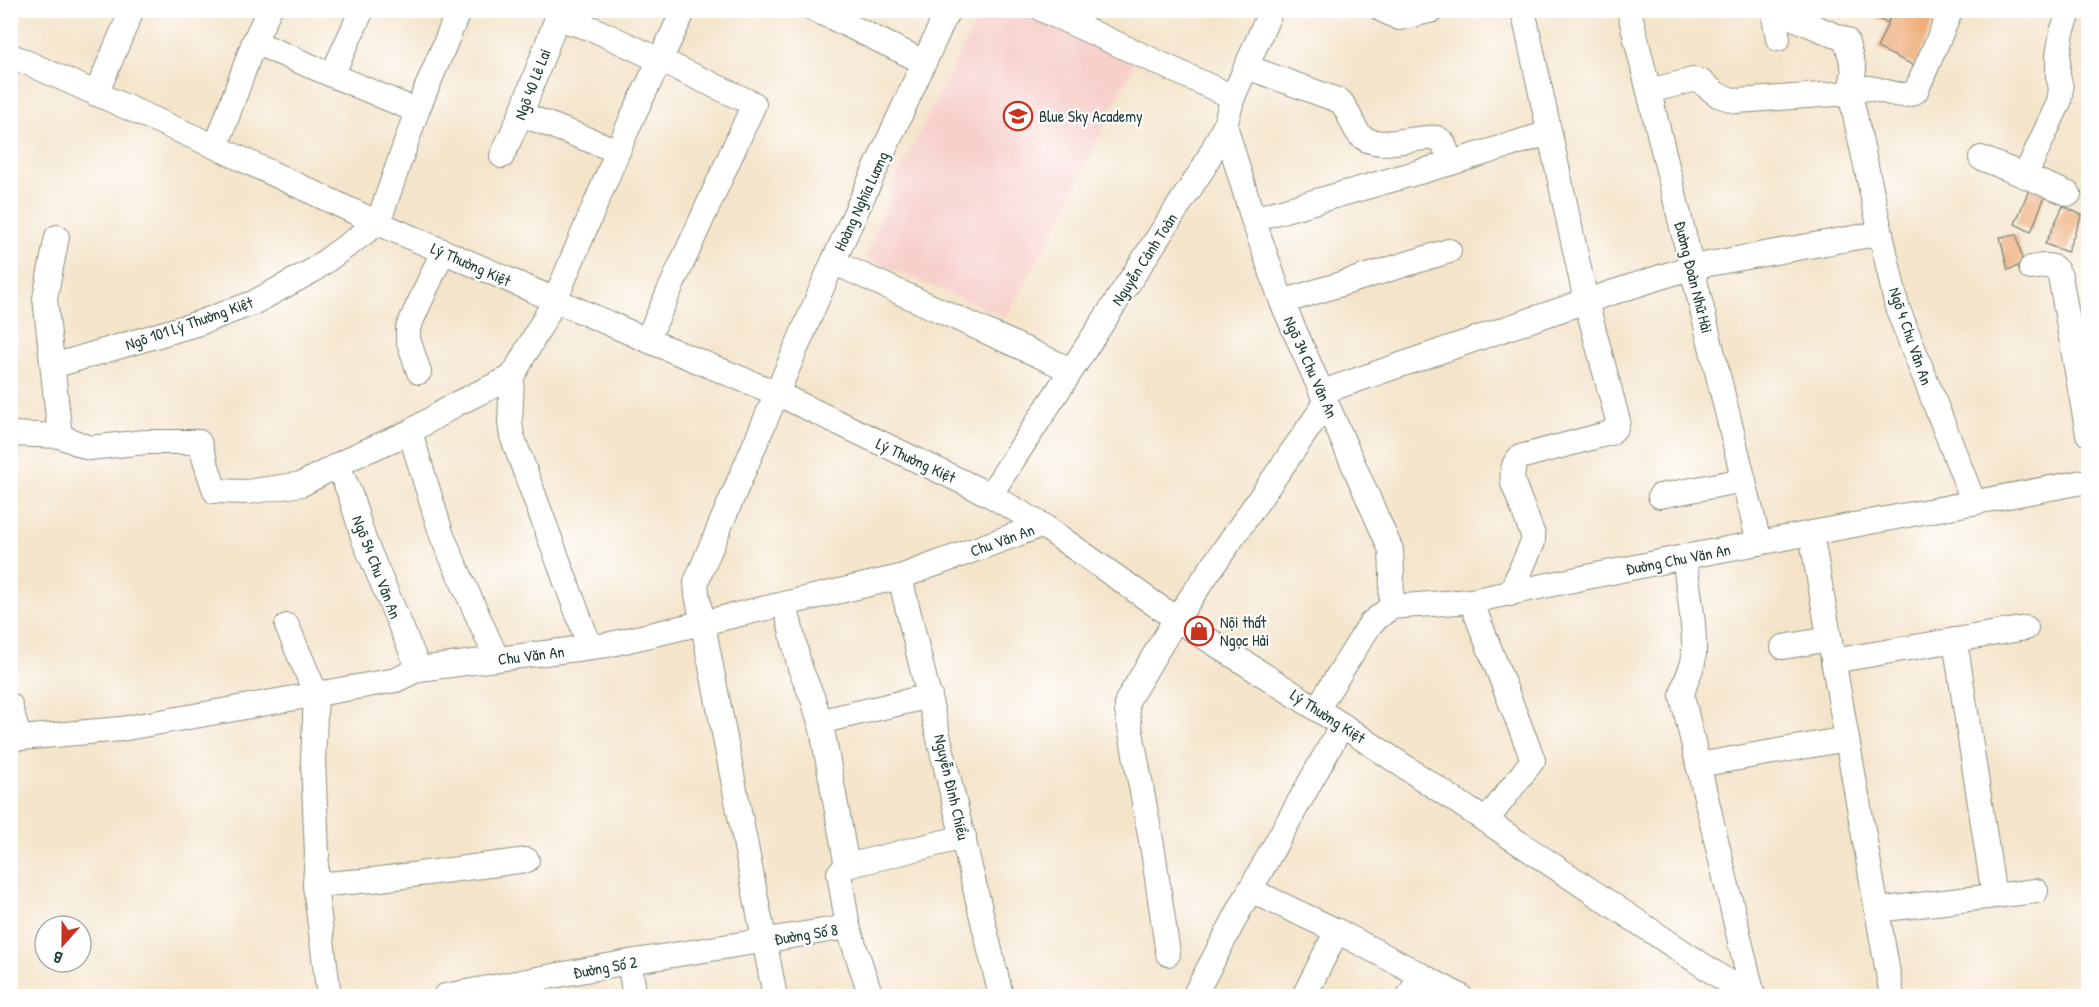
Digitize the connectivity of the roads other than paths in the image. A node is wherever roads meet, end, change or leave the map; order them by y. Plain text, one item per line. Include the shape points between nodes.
1 (132, 10) edge
2 (269, 10) edge
3 (362, 10) edge
4 (459, 10) edge
5 (684, 10) edge
6 (948, 10) edge
7 (1043, 10) edge
8 (1271, 10) edge
9 (1382, 10) edge
10 (1433, 10) edge
11 (1523, 10) edge
12 (1629, 10) edge
13 (1774, 10) edge
14 (1951, 10) edge
15 (2070, 10) edge
16 (826, 13) edge
17 (558, 14) edge
18 (1778, 39) dead end
19 (254, 42) junction
20 (10, 55) edge
21 (660, 61) junction
22 (924, 62) junction
23 (1247, 67) junction
24 (332, 75) junction
25 (1649, 91) junction
26 (1850, 93) junction
27 (96, 94) junction
28 (1233, 98) junction
29 (417, 111) junction
30 (521, 114) junction
31 (1225, 125) junction
32 (1549, 133) junction
33 (216, 147) junction
34 (618, 151) junction
35 (502, 156) dead end
36 (1981, 158) dead end
37 (1451, 163) junction
38 (2025, 176) junction
39 (2069, 194) dead end
40 (1253, 219) junction
41 (378, 223) junction
42 (1881, 233) junction
43 (57, 237) dead end
44 (443, 251) junction
45 (1449, 251) dead end
46 (833, 262) junction
47 (1692, 267) junction
48 (2031, 268) dead end
49 (555, 300) junction
50 (1586, 301) junction
51 (1282, 302) junction
52 (646, 340) junction
53 (52, 366) junction
54 (1071, 370) junction
55 (419, 372) dead end
56 (512, 377) junction
57 (776, 393) junction
58 (1324, 397) junction
59 (410, 432) junction
60 (10, 434) edge
61 (2088, 434) edge
62 (60, 436) junction
63 (338, 465) junction
64 (1744, 480) junction
65 (2088, 481) edge
66 (990, 495) junction
67 (1660, 496) dead end
68 (1974, 503) junction
69 (1042, 525) junction
70 (1811, 533) junction
71 (1759, 543) junction
72 (1684, 557) junction
73 (900, 577) junction
74 (1510, 594) junction
75 (1471, 601) junction
76 (785, 604) junction
77 (1391, 607) junction
78 (1176, 619) junction
79 (702, 623) junction
80 (287, 626) dead end
81 (2026, 628) dead end
82 (1955, 640) junction
83 (590, 647) junction
84 (1783, 647) dead end
85 (1832, 650) junction
86 (497, 659) junction
87 (418, 669) junction
88 (316, 694) junction
89 (930, 696) junction
90 (10, 705) edge
91 (1317, 709) junction
92 (1342, 725) junction
93 (822, 729) junction
94 (15, 738) edge
95 (1847, 739) junction
96 (1698, 765) junction
97 (1486, 821) junction
98 (964, 837) junction
99 (527, 860) dead end
100 (847, 866) junction
101 (315, 885) junction
102 (1250, 890) junction
103 (2036, 891) dead end
104 (1994, 896) junction
105 (1877, 910) junction
106 (848, 927) junction
107 (1337, 931) junction
108 (765, 941) junction
109 (1168, 954) dead end
110 (629, 962) junction
111 (1421, 975) junction
112 (329, 996) edge
113 (445, 996) edge
114 (635, 996) edge
115 (775, 996) edge
116 (871, 996) edge
117 (1001, 996) edge
118 (1194, 996) edge
119 (1304, 996) edge
120 (1409, 996) edge
121 (1460, 996) edge
122 (1751, 996) edge
123 (1892, 996) edge

1 - 27 street
2 - 19 street
3 - 24 street
4 - 29 street
5 - 21 street
6 - 22 street, Hoàng Nghĩa Lương
7 - 28 street
8 - 23 street, Nguyễn Cảnh Toàn
9 - 10 street via 1399,18
11 - 32 street
12 - 25 street, Đường Đoàn Nhữ Hài
13 - 18 street
13 - 26 street, Ngõ 4 Chu Văn An via 1846,40 1854,69
14 - 26 street via 1913,94 1867,88
15 - 38 street via 2058,56 2060,102
16 - 22 street
17 - 21 street
17 - 30 street, Ngõ 40 Lê Lai
19 - 24 street
19 - 33 street
20 - 27 street, Lý Thường Kiệt
21 - 34 street
21 - 52 street via 754,105
22 - 46 street, Hoàng Nghĩa Lương
23 - 28 street, Nguyễn Cảnh Toàn
23 - 37 street via 1340,100 1363,138 1374,142 1437,138 1443,142
24 - 29 street
25 - 26 street via 1693,80 1736,101
25 - 47 street, Đường Đoàn Nhữ Hài
26 - 42 street, Ngõ 4 Chu Văn An
27 - 33 street, Lý Thường Kiệt
28 - 31 street, Nguyễn Cảnh Toàn
29 - 41 street
30 - 34 street
30 - 35 street, Ngõ 40 Lê Lai
31 - 40 street, Ngõ 34 Chu Văn An
31 - 54 street, Nguyễn Cảnh Toàn via 1204,167
32 - 37 street
32 - 50 street
33 - 41 street, Lý Thường Kiệt
34 - 49 street
36 - 38 street
37 - 40 street
38 - 39 street
40 - 51 street, Ngõ 34 Chu Văn An
41 - 44 street, Lý Thường Kiệt
41 - 53 street, Ngõ 101 Lý Thường Kiệt via 312,270 253,303
42 - 47 street
42 - 68 street, Ngõ 4 Chu Văn An via 1897,307
43 - 53 street via 45,298
44 - 49 street, Lý Thường Kiệt
44 - 55 street via 408,327 409,345
45 - 51 street
46 - 54 street
46 - 57 street, Hoàng Nghĩa Lương
47 - 50 street
47 - 64 street, Đường Đoàn Nhữ Hài
48 - 61 street via 2048,265 2060,276
49 - 52 street, Lý Thường Kiệt
49 - 56 street
50 - 58 street
50 - 74 street via 1617,424 1610,433 1515,461 1513,483 1533,542
51 - 58 street, Ngõ 34 Chu Văn An
52 - 57 street, Lý Thường Kiệt
53 - 62 street
54 - 66 street, Nguyễn Cảnh Toàn
56 - 59 street
56 - 83 street via 512,436
57 - 66 street, Lý Thường Kiệt
57 - 79 street, Hoàng Nghĩa Lương via 699,572 696,594
58 - 77 street, Ngõ 34 Chu Văn An via 1391,550
58 - 78 street
59 - 63 street
59 - 86 street via 442,536
60 - 62 street
62 - 63 street via 89,448 199,442 215,491 247,492 302,484
63 - 87 street, Ngõ 54 Chu Văn An via 364,540
64 - 67 street
64 - 71 street, Đường Đoàn Nhữ Hài
65 - 68 street, Đường Chu Văn An
66 - 69 street, Lý Thường Kiệt
68 - 70 street, Đường Chu Văn An
69 - 73 street, Chu Văn An
69 - 78 street, Lý Thường Kiệt
70 - 71 street, Đường Chu Văn An
70 - 85 street
71 - 72 street, Đường Chu Văn An
72 - 74 street, Đường Chu Văn An
72 - 96 street via 1693,634 1692,667 1682,696
73 - 76 street, Chu Văn An
73 - 89 street, Nguyễn Đình Chiểu
74 - 75 street, Đường Chu Văn An
75 - 77 street, Đường Chu Văn An
75 - 97 street via 1533,760
76 - 79 street, Chu Văn An
76 - 93 street via 800,668
77 - 91 street via 1371,623
78 - 91 street, Lý Thường Kiệt
78 - 109 street via 1130,694 1127,711
79 - 83 street, Chu Văn An
79 - 108 street, Hoàng Nghĩa Lương
80 - 88 street
81 - 82 street
82 - 85 street
82 - 104 street
83 - 86 street, Chu Văn An
84 - 85 street
85 - 95 street
86 - 87 street, Chu Văn An
87 - 88 street, Chu Văn An via 396,680
88 - 94 street, Chu Văn An via 121,729
88 - 101 street
89 - 93 street via 827,720
89 - 98 street, Nguyễn Đình Chiểu
90 - 94 street
91 - 92 street, Lý Thường Kiệt
92 - 97 street, Lý Thường Kiệt
92 - 102 street
93 - 100 street
95 - 96 street
95 - 105 street
96 - 122 street
97 - 122 street, Lý Thường Kiệt
98 - 100 street
98 - 117 street, Nguyễn Đình Chiểu
99 - 101 street
100 - 106 street via 838,877
101 - 112 street
102 - 107 street
102 - 118 street
103 - 104 street
104 - 105 street
105 - 123 street
106 - 108 street, Đường Số 8
106 - 116 street
107 - 111 street
107 - 119 street
108 - 110 street, Đường Số 2
108 - 115 street, Hoàng Nghĩa Lương
110 - 113 street, Đường Số 2
110 - 114 street
111 - 120 street
111 - 121 street

